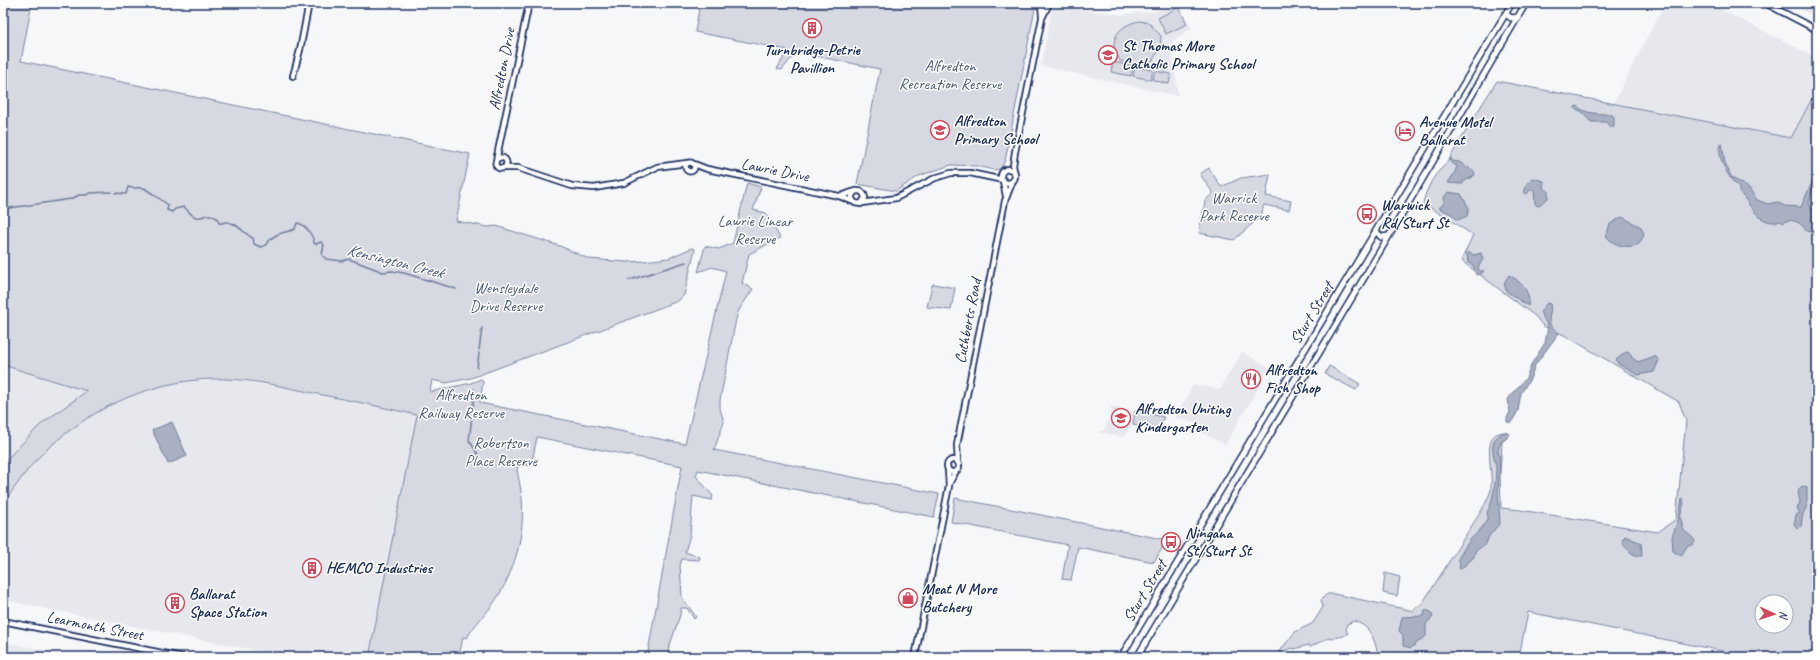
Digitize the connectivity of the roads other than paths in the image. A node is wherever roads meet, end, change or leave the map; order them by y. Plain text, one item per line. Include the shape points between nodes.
1 (310, 3) edge
2 (529, 3) edge
3 (1042, 3) edge
4 (1050, 3) edge
5 (1512, 3) edge
6 (1526, 3) edge
7 (1764, 3) edge
8 (1506, 14) junction
9 (1518, 17) junction
10 (1042, 18) junction
11 (1817, 30) edge
12 (293, 76) dead end
13 (501, 141) junction
14 (1015, 152) junction
15 (505, 160) junction
16 (496, 161) junction
17 (687, 163) junction
18 (694, 164) junction
19 (674, 166) junction
20 (503, 168) junction
21 (518, 168) junction
22 (706, 169) junction
23 (1004, 170) junction
24 (690, 171) junction
25 (1015, 174) junction
26 (987, 176) junction
27 (1003, 180) junction
28 (1013, 180) junction
29 (856, 191) junction
30 (862, 192) junction
31 (839, 196) junction
32 (879, 201) junction
33 (1005, 201) junction
34 (854, 202) junction
35 (862, 203) junction
36 (1376, 231) junction
37 (1389, 236) junction
38 (957, 445) junction
39 (950, 460) junction
40 (958, 463) junction
41 (948, 469) junction
42 (956, 471) junction
43 (949, 486) junction
44 (3, 621) edge
45 (182, 657) edge
46 (915, 657) edge
47 (1121, 657) edge
48 (1137, 657) edge

1 - 12 street
2 - 13 street, Alfredton Drive
3 - 4 street
3 - 10 street
4 - 10 street
5 - 8 main road, Sturt Street
6 - 9 main road, Sturt Street
7 - 11 street
8 - 9 main road via 1511,18
8 - 36 main road, Sturt Street
9 - 37 main road, Sturt Street
10 - 14 street
13 - 15 street, Alfredton Drive
13 - 16 street, Alfredton Drive
14 - 23 street
14 - 25 street
15 - 16 street via 500,158
15 - 20 street
15 - 21 street, Lawrie Drive
16 - 20 street via 498,168
17 - 18 street
17 - 19 street, Lawrie Drive
17 - 24 street via 685,168
18 - 22 street, Lawrie Drive
18 - 24 street
19 - 21 street, Lawrie Drive via 654,168 620,184 594,188 572,186
19 - 24 street, Lawrie Drive
20 - 21 street, Lawrie Drive
22 - 24 street, Lawrie Drive
22 - 31 street, Lawrie Drive
23 - 25 street via 1010,169
23 - 26 street
23 - 27 street
25 - 28 street
26 - 27 street
26 - 32 street via 964,172 948,174 899,197
27 - 28 street via 1008,183
27 - 33 street, Cuthberts Road
28 - 33 street, Cuthberts Road
29 - 30 street
29 - 31 street, Lawrie Drive
29 - 34 street via 852,195
30 - 32 street
30 - 35 street via 865,197
31 - 34 street, Lawrie Drive
32 - 35 street
33 - 38 street, Cuthberts Road
34 - 35 street
36 - 37 main road via 1381,236
36 - 47 main road, Sturt Street
37 - 48 main road, Sturt Street
38 - 39 street, Cuthberts Road
38 - 40 street, Cuthberts Road
39 - 40 street
39 - 41 street via 947,463
40 - 42 street
41 - 42 street
41 - 43 street
42 - 43 street
43 - 46 street
44 - 45 street, Learmonth Street

